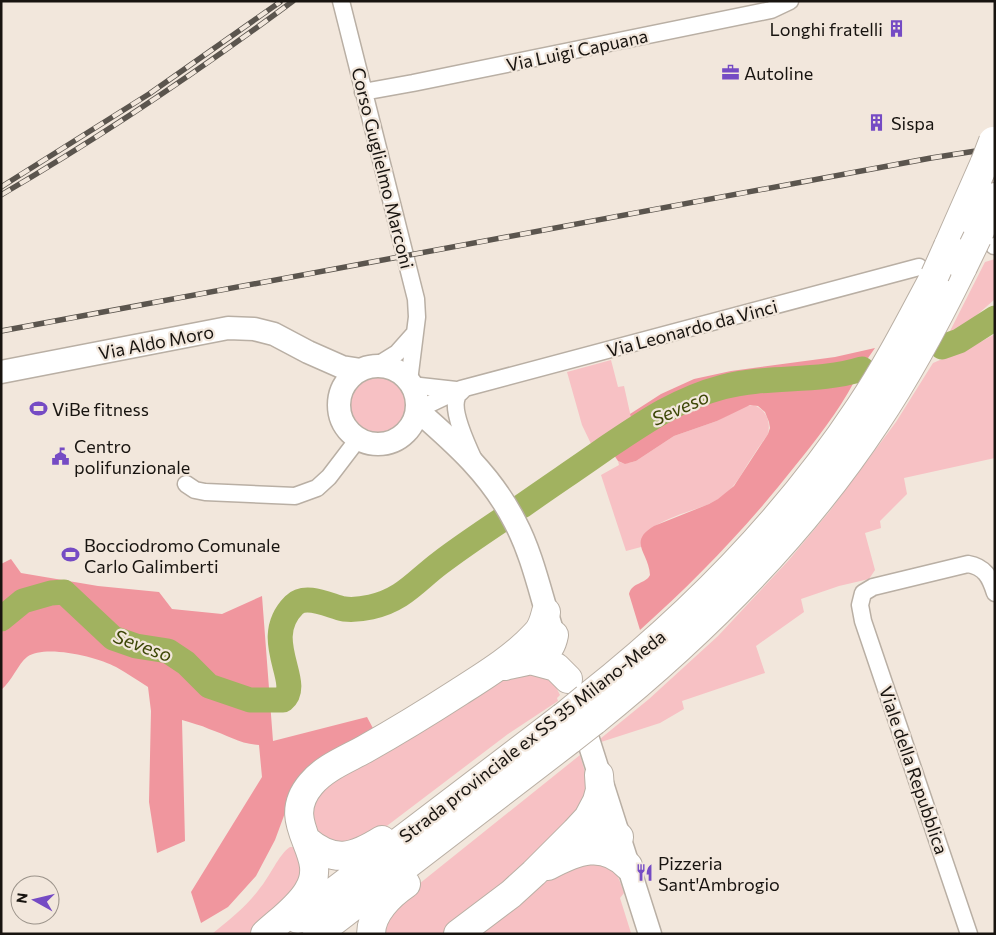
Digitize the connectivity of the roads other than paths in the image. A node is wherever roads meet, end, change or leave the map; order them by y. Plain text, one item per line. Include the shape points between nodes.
1 (341, 1) edge
2 (790, 1) edge
3 (363, 92) junction
4 (991, 146) edge
5 (995, 197) edge
6 (989, 243) edge
7 (956, 257) junction
8 (927, 271) junction
9 (414, 335) junction
10 (308, 352) junction
11 (368, 368) junction
12 (1, 372) edge
13 (410, 383) junction
14 (463, 389) junction
15 (339, 400) junction
16 (417, 410) junction
17 (402, 436) junction
18 (358, 439) junction
19 (456, 444) junction
20 (476, 465) junction
21 (186, 484) dead end
22 (995, 593) edge
23 (544, 641) junction
24 (568, 679) joint
25 (590, 710) junction
26 (599, 775) junction
27 (474, 799) junction
28 (576, 831) junction
29 (611, 835) junction
30 (306, 840) junction
31 (628, 866) joint
32 (534, 873) junction
33 (265, 934) edge
34 (279, 934) edge
35 (317, 934) edge
36 (372, 934) edge
37 (458, 934) edge
38 (650, 934) edge
39 (969, 934) edge

1 - 3 street, Corso Guglielmo Marconi
2 - 3 street, Via Luigi Capuana via 771,10
3 - 9 street, Corso Guglielmo Marconi via 416,300
4 - 7 highway, Strada provinciale ex SS 35 Milano-Meda
5 - 6 highway, Strada provinciale ex SS 35 Milano-Meda
6 - 7 highway, Strada provinciale ex SS 35 Milano-Meda, bridge
7 - 8 highway, Strada provinciale ex SS 35 Milano-Meda, bridge
7 - 25 highway, Strada provinciale ex SS 35 Milano-Meda via 926,338 906,374 877,422 821,498 759,570 687,642
8 - 14 street, Via Leonardo da Vinci
8 - 25 highway, Strada provinciale ex SS 35 Milano-Meda via 897,344 851,420 814,470 753,543
9 - 11 street via 397,353
9 - 13 street, Corso Guglielmo Marconi
10 - 11 street, Via Aldo Moro via 342,367
10 - 12 street, Via Aldo Moro via 274,334 228,328
10 - 15 street, Via Aldo Moro via 329,378
11 - 13 street via 394,370
11 - 15 street via 351,377
13 - 14 street
13 - 16 street via 416,396
14 - 16 street
14 - 20 street via 456,398 456,404
15 - 18 street via 343,422
16 - 17 street via 409,429
16 - 19 street
17 - 18 street via 381,444 369,444
17 - 19 street via 433,438
18 - 21 street via 329,477 316,488 295,496 205,492
19 - 20 street
20 - 23 street via 510,513
22 - 39 street, Viale della Repubblica via 988,575 977,566 968,564 873,587 863,593 860,605 862,621
23 - 24 highway via 556,667
23 - 30 highway via 318,776 305,792 299,807 300,829
24 - 26 street
25 - 27 highway, Strada provinciale ex SS 35 Milano-Meda, bridge
26 - 28 highway via 597,801
26 - 29 street
27 - 30 highway via 350,855 328,854
27 - 34 highway, Strada provinciale ex SS 35 Milano-Meda
27 - 35 highway, Strada provinciale ex SS 35 Milano-Meda
27 - 36 highway via 461,833 385,902 373,922
28 - 29 highway via 603,826 611,828
28 - 32 highway
29 - 31 highway via 612,853
29 - 32 highway
30 - 33 highway via 314,874 308,892
31 - 38 street
32 - 37 highway

